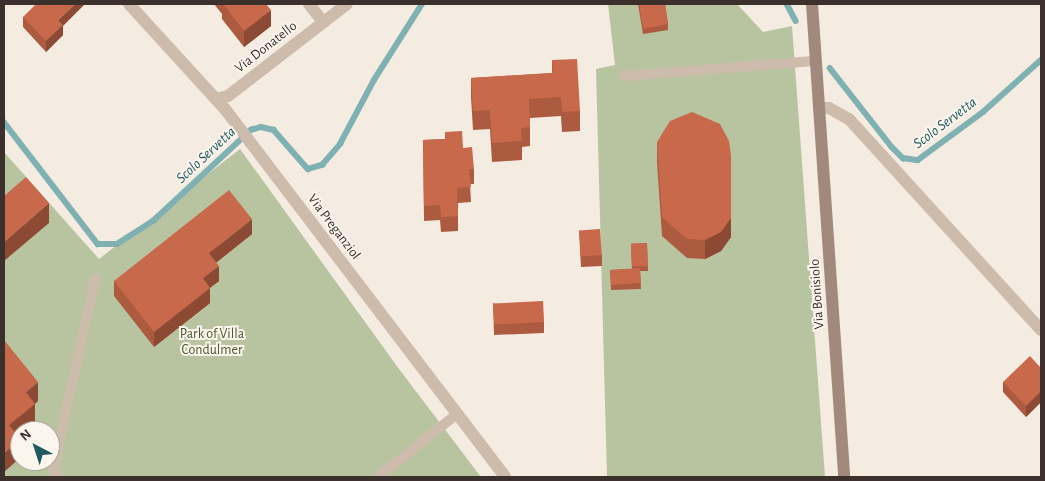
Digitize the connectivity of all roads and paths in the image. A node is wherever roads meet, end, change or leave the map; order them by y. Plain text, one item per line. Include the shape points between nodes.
1 (129, 4) edge
2 (309, 4) edge
3 (347, 4) edge
4 (812, 4) edge
5 (323, 22) junction
6 (816, 61) junction
7 (624, 76) dead end
8 (223, 101) junction
9 (819, 108) junction
10 (95, 279) dead end
11 (1041, 330) edge
12 (457, 414) junction
13 (58, 477) edge
14 (378, 477) edge
15 (505, 477) edge
16 (844, 477) edge

1 - 8 street, Via Preganziol
2 - 5 street
3 - 5 street, Via Donatello
4 - 6 main road, Via Bonisiolo
5 - 8 street, Via Donatello
6 - 7 lane
6 - 9 main road, Via Bonisiolo
8 - 12 street, Via Preganziol via 241,130
9 - 11 street via 829,108 849,119
9 - 16 main road, Via Bonisiolo
10 - 13 lane via 52,470
12 - 14 lane
12 - 15 street, Via Preganziol

